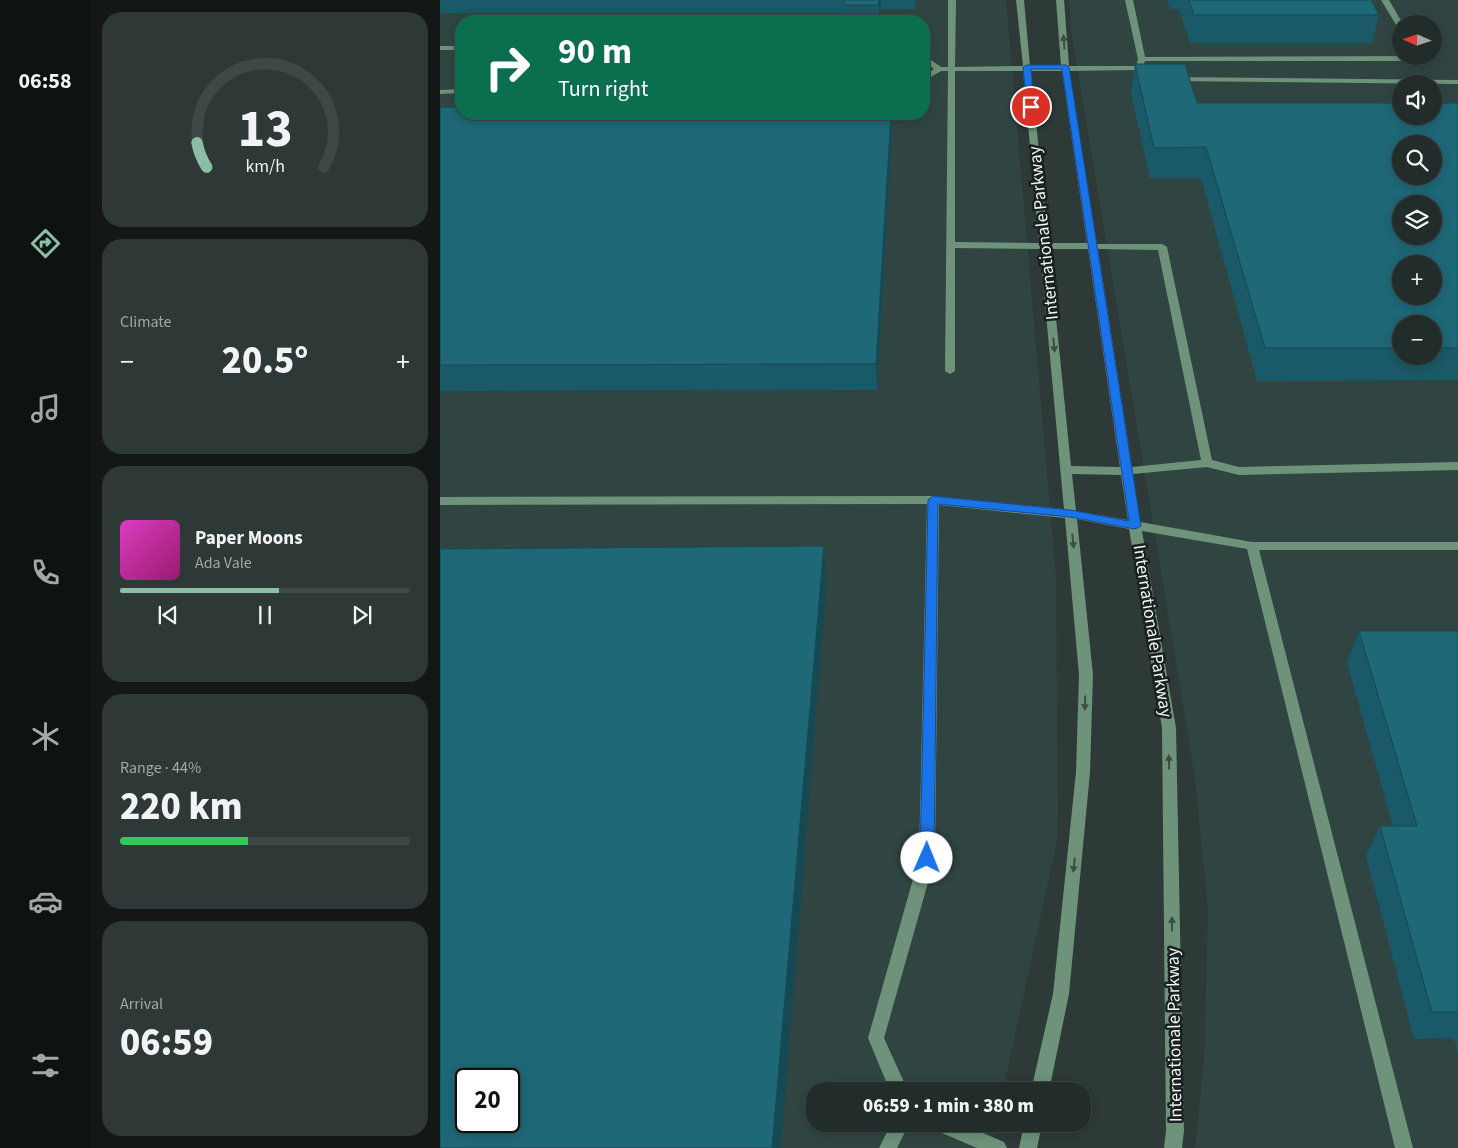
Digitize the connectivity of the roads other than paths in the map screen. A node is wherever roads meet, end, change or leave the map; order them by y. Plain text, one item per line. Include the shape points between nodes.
1 (952, 0) edge
2 (1020, 0) edge
3 (1060, 0) edge
4 (1129, 0) edge
5 (1385, 0) edge
6 (1394, 15) edge
7 (440, 48) edge
8 (455, 48) edge
9 (1142, 59) junction
10 (1392, 59) edge
11 (930, 62) edge
12 (1027, 67) junction
13 (1066, 67) junction
14 (1138, 68) junction
15 (939, 69) junction
16 (953, 69) junction
17 (930, 75) edge
18 (1458, 82) edge
19 (455, 91) edge
20 (440, 92) edge
21 (951, 245) junction
22 (1044, 246) junction
23 (1093, 246) junction
24 (950, 371) dead end
25 (1208, 463) junction
26 (1458, 466) edge
27 (1066, 470) junction
28 (1127, 471) junction
29 (933, 500) junction
30 (440, 501) edge
31 (1070, 514) junction
32 (1135, 526) junction
33 (1252, 546) junction
34 (1458, 546) edge
35 (895, 1082) edge
36 (1042, 1082) edge
37 (896, 1132) edge
38 (959, 1132) edge
39 (1031, 1132) edge
40 (888, 1148) edge
41 (998, 1148) edge
42 (1028, 1148) edge
43 (1173, 1148) edge
44 (1404, 1148) edge

1 - 16 street
2 - 12 street, Internationale Parkway
13 -> 3 street, Internationale Parkway
4 - 9 street
5 - 6 street
7 - 8 street
9 - 10 street
9 - 14 street
11 - 15 street
12 - 13 street
12 - 16 street
12 - 22 street, Internationale Parkway
13 - 14 street
13 - 23 street, Internationale Parkway
14 - 18 street via 1177,80
15 - 16 street
15 - 17 street
16 - 21 street
19 - 20 street
21 - 22 street
21 - 24 street
22 - 23 street
22 -> 27 street, Internationale Parkway
23 - 25 street via 1162,247
23 - 28 street, Internationale Parkway
25 - 26 street via 1239,471
25 - 28 street
27 - 28 street
27 - 31 street, Internationale Parkway
28 - 32 street, Internationale Parkway
29 - 30 street
29 - 31 street
29 - 35 street via 927,858 876,1038
31 - 32 street
31 -> 36 street, Internationale Parkway via 1086,675 1083,772 1061,994
32 - 33 street
43 -> 32 street, Internationale Parkway via 1169,728
33 - 34 street
33 - 44 street
37 - 40 street
38 - 41 street
39 - 42 street

